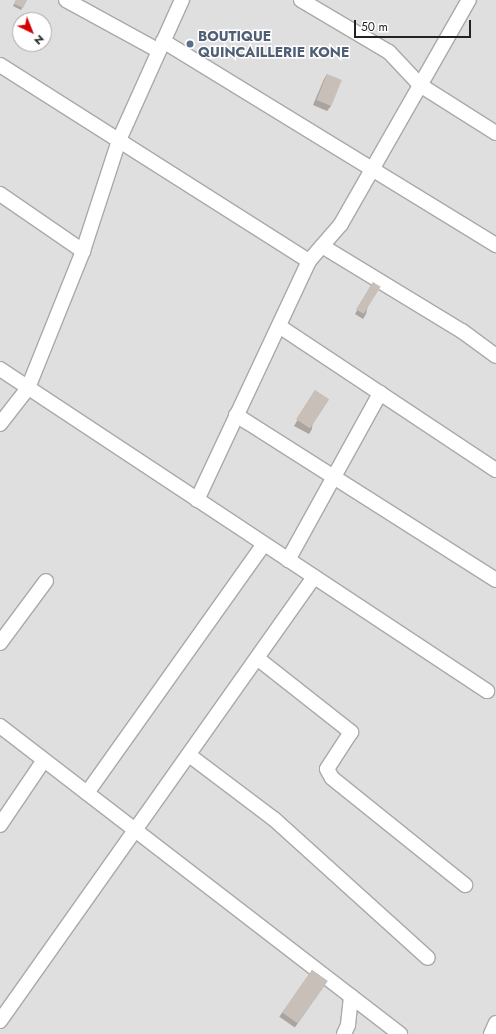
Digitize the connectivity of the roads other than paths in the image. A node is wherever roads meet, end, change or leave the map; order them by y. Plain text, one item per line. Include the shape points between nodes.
1 (66, 0) edge
2 (182, 0) edge
3 (301, 0) edge
4 (469, 0) edge
5 (161, 46) junction
6 (0, 64) edge
7 (420, 85) junction
8 (496, 133) edge
9 (118, 140) junction
10 (371, 170) junction
11 (0, 194) edge
12 (496, 245) edge
13 (322, 246) junction
14 (83, 251) junction
15 (309, 261) junction
16 (279, 326) junction
17 (496, 356) edge
18 (0, 369) edge
19 (28, 388) junction
20 (380, 393) junction
21 (236, 415) junction
22 (0, 424) edge
23 (496, 470) edge
24 (334, 477) junction
25 (197, 500) junction
26 (264, 544) junction
27 (288, 560) junction
28 (314, 577) junction
29 (496, 580) edge
30 (46, 581) dead end
31 (0, 643) edge
32 (257, 658) junction
33 (487, 691) dead end
34 (0, 726) edge
35 (189, 755) junction
36 (44, 760) junction
37 (87, 793) junction
38 (0, 825) edge
39 (136, 830) junction
40 (465, 885) dead end
41 (428, 958) dead end
42 (351, 996) junction
43 (0, 1021) edge
44 (496, 1023) edge
45 (344, 1034) edge
46 (400, 1034) edge
47 (491, 1034) edge

1 - 5 street
2 - 5 street
3 - 7 street via 389,52
4 - 7 street
5 - 9 street
5 - 10 street
6 - 9 street
7 - 8 street
7 - 10 street
9 - 14 street
9 - 15 street
10 - 12 street
10 - 13 street via 341,224
11 - 14 street
13 - 15 street
13 - 17 street via 462,331
14 - 19 street
15 - 16 street
16 - 20 street
16 - 21 street
18 - 19 street
19 - 22 street
19 - 25 street
20 - 23 street
20 - 24 street
21 - 24 street
21 - 25 street
24 - 27 street
24 - 29 street
25 - 26 street
26 - 27 street
26 - 37 street
27 - 28 street
28 - 32 street
28 - 33 street
30 - 31 street
32 - 35 street
32 - 40 street via 351,732 327,769 332,778
34 - 36 street
35 - 39 street
35 - 41 street via 274,819
36 - 37 street
36 - 38 street
37 - 39 street
39 - 42 street
39 - 43 street
42 - 45 street via 348,1026
42 - 46 street
44 - 47 street

